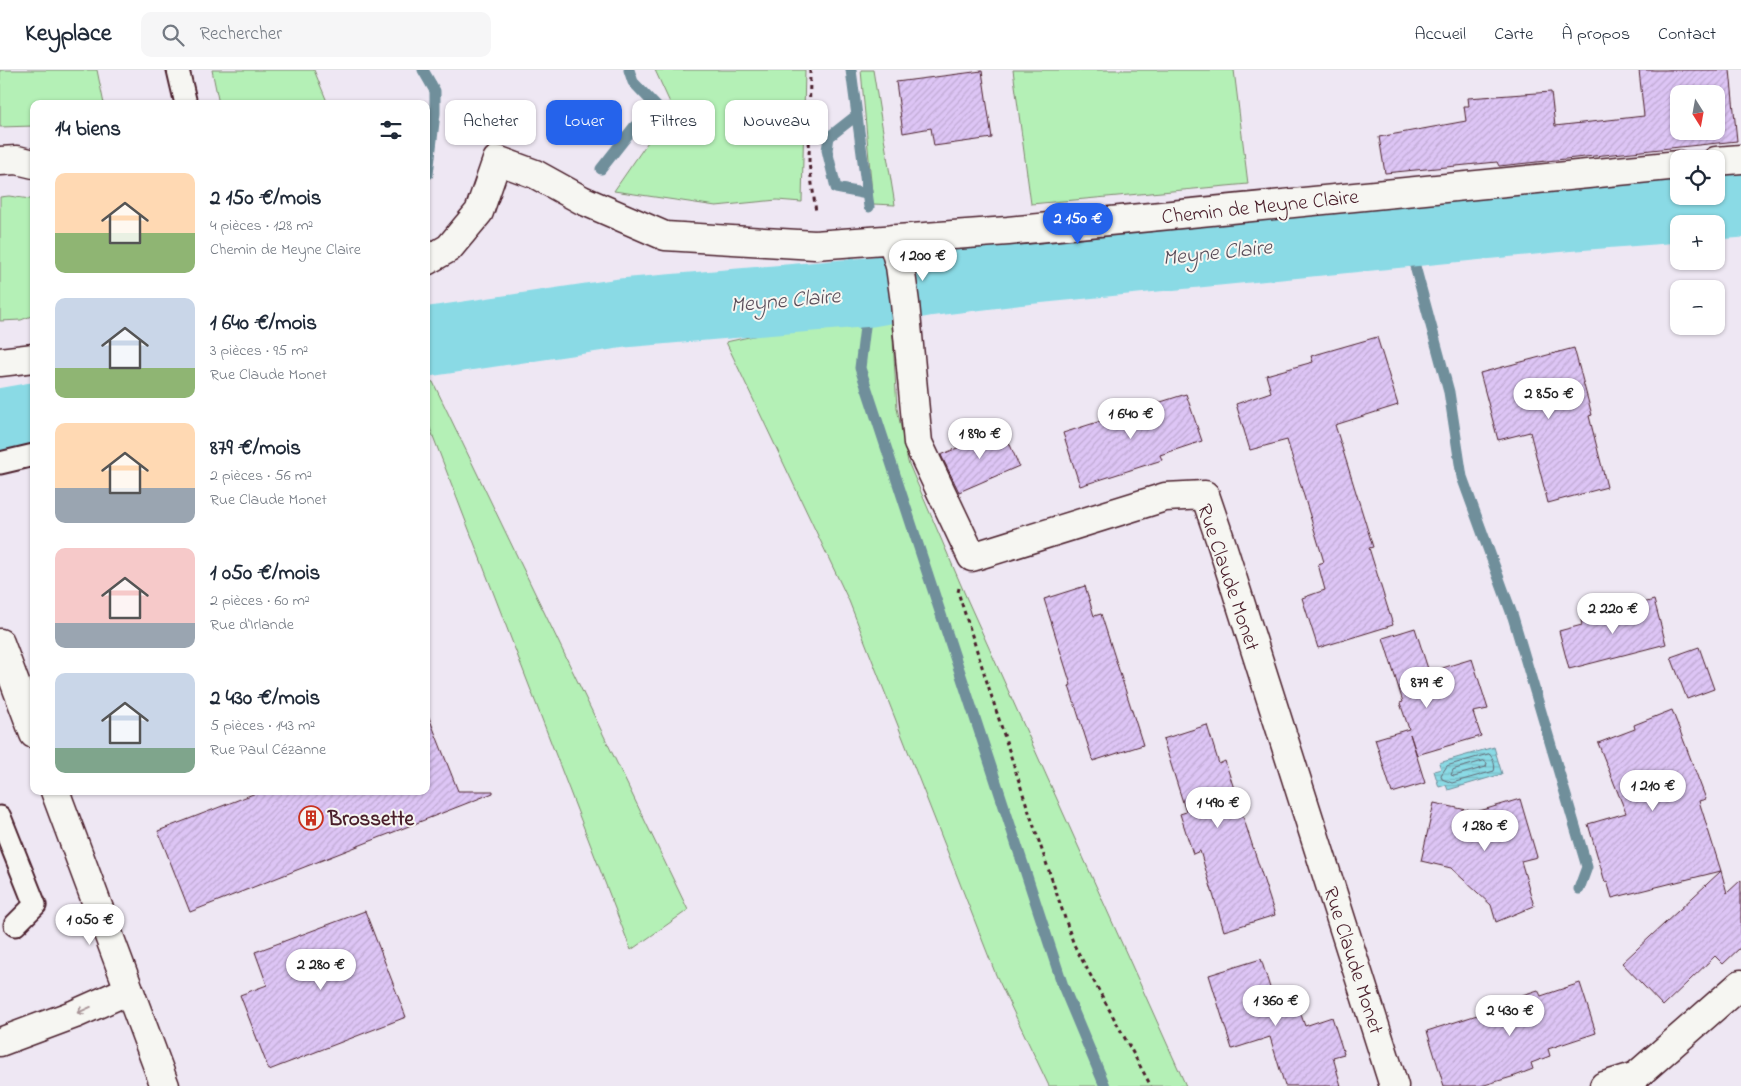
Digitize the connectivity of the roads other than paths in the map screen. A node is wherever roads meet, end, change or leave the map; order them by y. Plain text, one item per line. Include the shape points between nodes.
1 (178, 70) edge
2 (185, 100) edge
3 (1741, 159) edge
4 (1725, 160) edge
5 (0, 161) edge
6 (30, 163) edge
7 (1670, 166) edge
8 (892, 239) junction
9 (430, 259) edge
10 (30, 358) edge
11 (0, 362) edge
12 (30, 456) edge
13 (0, 463) edge
14 (0, 643) edge
15 (30, 723) edge
16 (56, 795) edge
17 (0, 817) edge
18 (15, 925) dead end
19 (1741, 984) edge
20 (129, 990) junction
21 (0, 1042) edge
22 (165, 1086) edge
23 (1394, 1086) edge
24 (1604, 1086) edge

1 - 2 lane
3 - 4 street
5 - 6 street
7 - 8 street, Chemin de Meyne Claire via 1018,230
8 - 9 street, Chemin de Meyne Claire via 816,245 665,236 497,160 479,212 449,248
8 - 23 street, Rue Claude Monet via 905,303 918,443 972,557 1165,497 1205,495
10 - 11 street
12 - 13 lane
14 - 15 street
16 - 20 street
17 - 18 lane via 34,905
19 - 24 street via 1636,1076
20 -> 21 street
20 - 22 street

